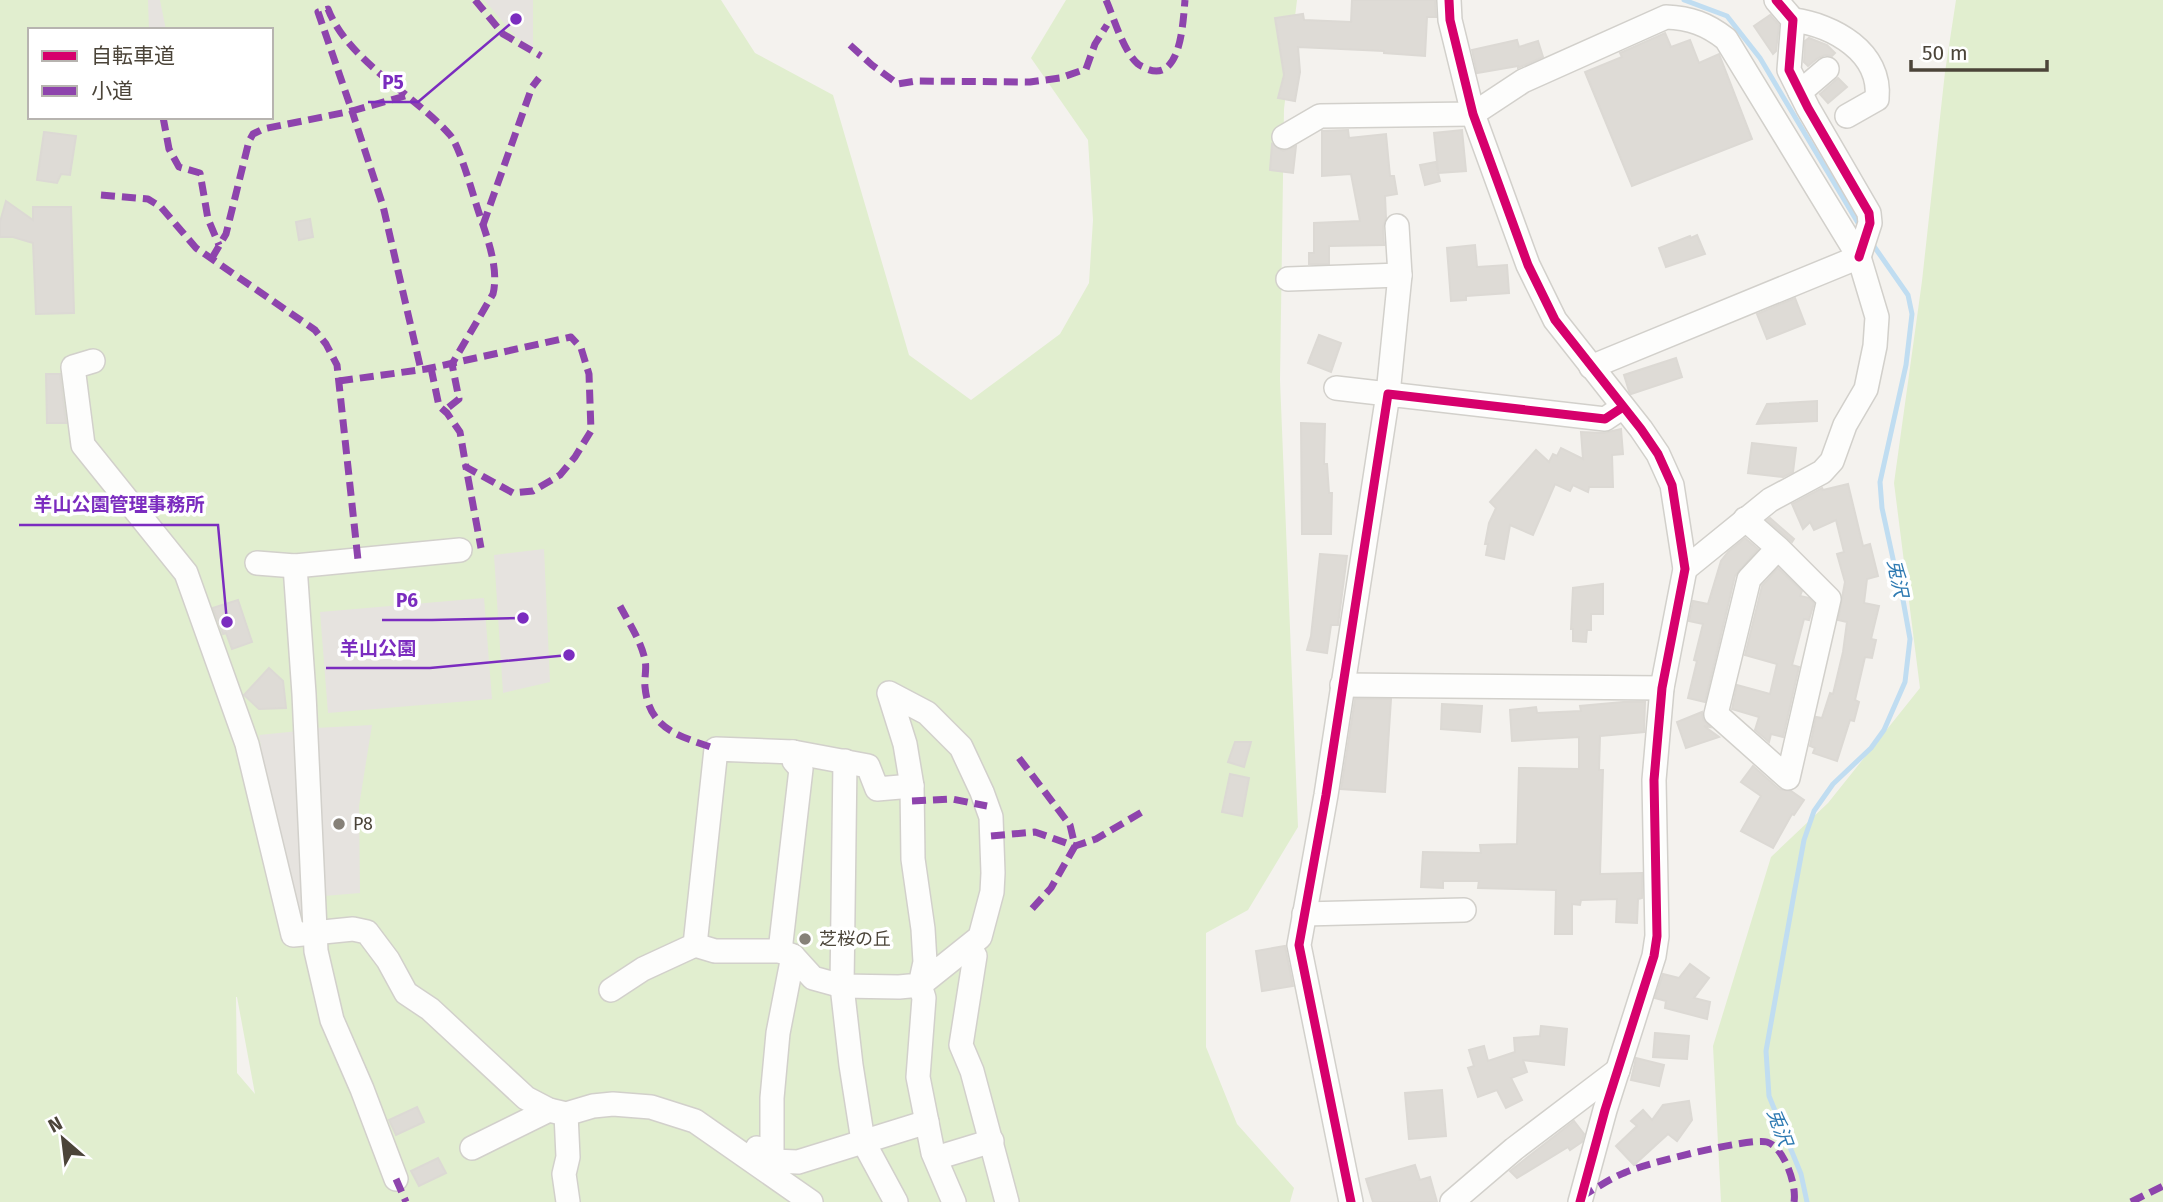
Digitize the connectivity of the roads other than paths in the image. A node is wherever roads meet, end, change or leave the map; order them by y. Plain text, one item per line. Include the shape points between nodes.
1 (1449, 0) edge
2 (1776, 0) edge
3 (1793, 20) junction
4 (1827, 69) dead end
5 (1800, 92) junction
6 (1473, 114) junction
7 (1847, 116) dead end
8 (1284, 137) dead end
9 (1397, 226) dead end
10 (1859, 257) junction
11 (1400, 275) junction
12 (1288, 279) dead end
13 (93, 361) dead end
14 (1591, 366) junction
15 (1336, 388) dead end
16 (1388, 394) junction
17 (1623, 407) junction
18 (1745, 519) junction
19 (1779, 548) junction
20 (460, 550) dead end
21 (257, 564) dead end
22 (295, 566) junction
23 (1685, 569) junction
24 (1342, 685) junction
25 (1662, 688) junction
26 (793, 752) junction
27 (845, 761) junction
28 (912, 786) junction
29 (1464, 910) dead end
30 (1304, 914) junction
31 (314, 932) junction
32 (695, 945) junction
33 (969, 947) junction
34 (786, 953) junction
35 (920, 985) junction
36 (842, 986) junction
37 (611, 990) dead end
38 (1618, 1070) junction
39 (558, 1112) junction
40 (927, 1122) junction
41 (863, 1141) junction
42 (992, 1141) junction
43 (727, 1143) junction
44 (472, 1148) dead end
45 (936, 1158) junction
46 (772, 1161) junction
47 (396, 1179) dead end
48 (568, 1202) edge
49 (811, 1202) edge
50 (896, 1202) edge
51 (954, 1202) edge
52 (1007, 1202) edge
53 (1351, 1202) edge
54 (1452, 1202) edge
55 (1580, 1202) edge

1 - 6 street
2 - 3 street
3 - 5 street via 1789,70
3 - 7 street via 1814,23 1855,45 1871,63 1877,99
4 - 5 street
5 - 10 street via 1869,213
6 - 8 street via 1320,116
6 - 10 street via 1523,81 1666,17 1704,24 1726,39 1734,51
6 - 14 street via 1528,265 1555,320
9 - 11 street
10 - 14 street
10 - 18 street via 1877,317 1866,389 1845,425 1832,461 1822,472
11 - 12 street
11 - 16 street
13 - 31 street via 73,367 83,445 186,573 247,744 293,935
14 - 17 street
15 - 16 street
16 - 17 street via 1605,419
16 - 24 street
17 - 23 street via 1658,454 1672,485
18 - 19 street
18 - 23 street
19 - 19 street via 1829,599 1788,778 1716,714 1749,579
20 - 22 street
21 - 22 street
22 - 31 street
23 - 25 street
24 - 25 street
24 - 30 street
25 - 38 street via 1654,780 1657,936
26 - 27 street
26 - 32 street via 716,749
26 - 34 street via 801,769
27 - 28 street via 869,766 877,789
27 - 36 street
28 - 33 street via 889,693 927,713 961,747 990,817 992,892 980,937
28 - 35 street via 913,859 925,962
29 - 30 street
30 - 53 street via 1299,945
31 - 39 street via 367,932 406,993 430,1009 526,1098
31 - 47 street via 332,1020
32 - 34 street via 715,951
32 - 37 street
33 - 35 street
33 - 42 street via 975,956 961,1045
34 - 36 street via 813,978
34 - 46 street via 772,1098
35 - 36 street
35 - 40 street via 924,998 918,1077
36 - 41 street
38 - 54 street
38 - 55 street
39 - 43 street via 613,1104 650,1107 695,1121
39 - 44 street
39 - 48 street via 568,1157 564,1174
40 - 41 street
40 - 45 street
41 - 46 street via 798,1162
41 - 50 street
42 - 45 street
42 - 52 street
43 - 46 street via 750,1145
43 - 49 street
45 - 51 street

